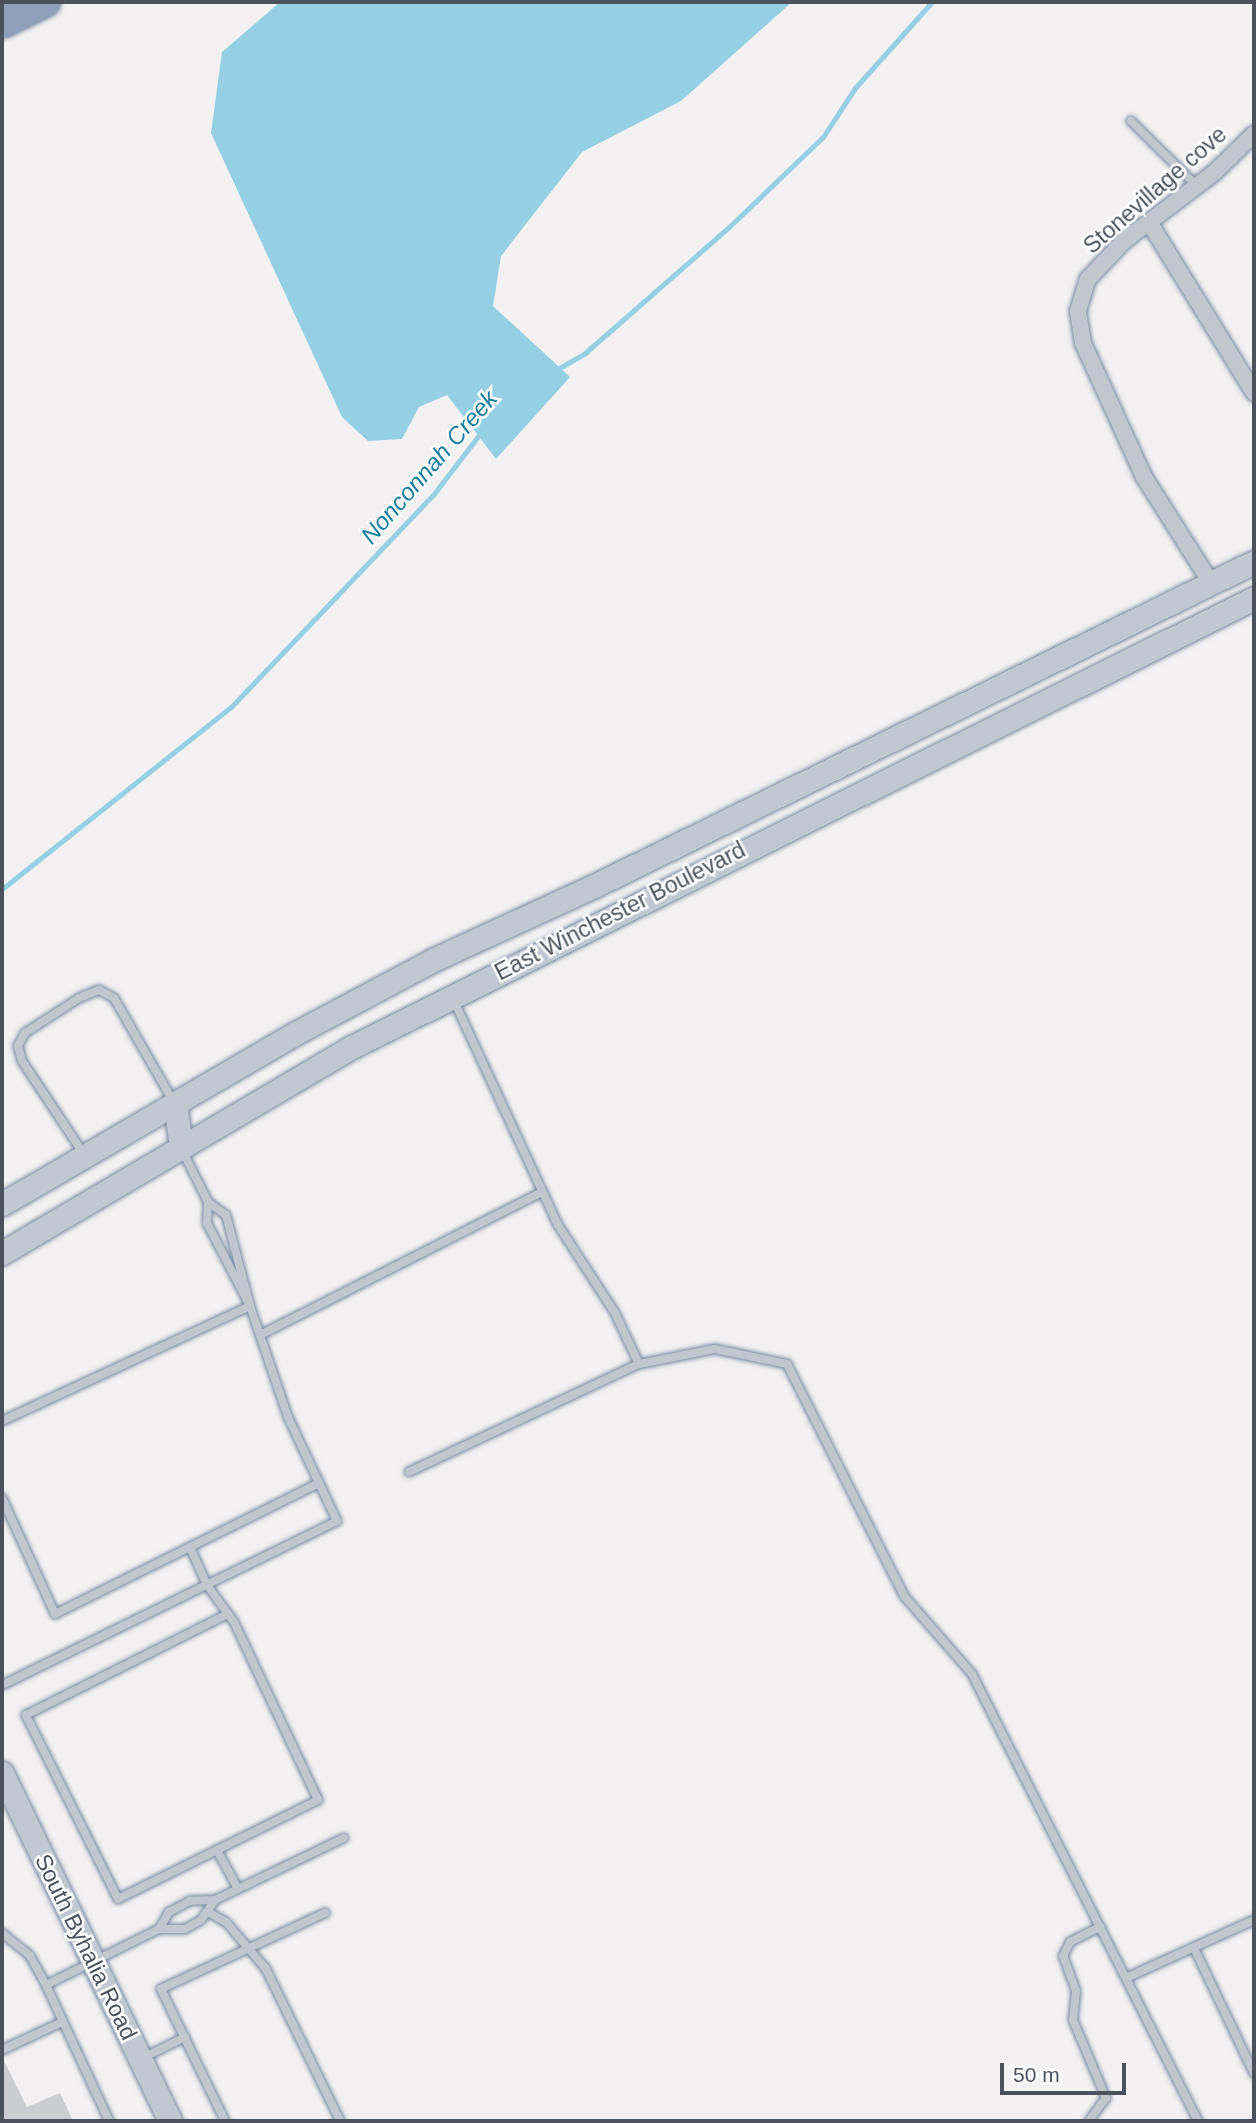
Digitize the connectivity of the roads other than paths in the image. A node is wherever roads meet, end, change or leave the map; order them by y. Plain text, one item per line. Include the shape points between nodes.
1 (44, 2) edge
2 (2, 23) edge
3 (1131, 121) dead end
4 (1254, 134) edge
5 (1197, 186) junction
6 (1149, 222) junction
7 (1254, 393) edge
8 (1254, 562) edge
9 (1211, 583) junction
10 (1254, 598) edge
11 (451, 997) junction
12 (175, 1103) junction
13 (181, 1147) junction
14 (85, 1156) junction
15 (44, 1179) junction
16 (541, 1192) junction
17 (2, 1195) edge
18 (208, 1202) junction
19 (2, 1204) edge
20 (2, 1217) edge
21 (2, 1253) edge
22 (250, 1306) junction
23 (260, 1335) junction
24 (639, 1364) junction
25 (2, 1421) edge
26 (409, 1472) dead end
27 (320, 1483) junction
28 (2, 1498) edge
29 (190, 1547) junction
30 (207, 1585) junction
31 (228, 1614) junction
32 (2, 1685) edge
33 (2, 1773) edge
34 (344, 1838) dead end
35 (217, 1850) junction
36 (238, 1889) junction
37 (215, 1900) junction
38 (208, 1912) junction
39 (325, 1913) dead end
40 (1254, 1920) edge
41 (1100, 1927) junction
42 (159, 1929) junction
43 (2, 1933) edge
44 (1194, 1948) junction
45 (249, 1949) junction
46 (93, 1961) junction
47 (1126, 1979) junction
48 (46, 1985) junction
49 (60, 2023) junction
50 (185, 2037) junction
51 (2, 2050) edge
52 (140, 2059) junction
53 (1254, 2073) edge
54 (109, 2121) edge
55 (170, 2121) edge
56 (225, 2121) edge
57 (340, 2121) edge
58 (1088, 2121) edge
59 (1198, 2121) edge

1 - 2 highway
3 - 5 lane
4 - 5 street, Stonevillage cove
5 - 6 street, Stonevillage cove
6 - 7 street
6 - 9 street, Stonevillage cove via 1088,279 1078,311 1083,343 1144,477
8 - 9 main road, East Winchester Boulevard
9 - 12 main road, East Winchester Boulevard via 594,886 433,960
10 - 11 main road, East Winchester Boulevard
11 - 13 main road, East Winchester Boulevard via 352,1047
11 - 16 lane
12 - 13 main road
12 - 14 main road, East Winchester Boulevard
12 - 14 lane via 114,998 100,990 79,998 25,1033 18,1046 22,1060
13 - 18 lane
13 - 21 main road, East Winchester Boulevard
14 - 15 main road, East Winchester Boulevard
15 - 17 main road via 30,1180
15 - 19 main road, East Winchester Boulevard
15 - 20 main road
16 - 23 lane
16 - 24 lane via 615,1313
18 - 22 lane via 207,1223
18 - 22 lane via 226,1215
22 - 23 lane
22 - 25 lane
23 - 27 lane via 288,1417
24 - 26 lane
24 - 41 lane via 715,1349 787,1364 904,1596 972,1674
27 - 29 lane
27 - 30 lane via 337,1521
28 - 29 lane via 55,1614
29 - 30 lane
30 - 31 lane
30 - 32 lane
31 - 35 lane via 318,1800
31 - 35 lane via 26,1715 118,1899
33 - 46 main road, South Byhalia Road
34 - 36 lane
35 - 36 lane
36 - 37 lane
37 - 38 lane
37 - 42 lane via 190,1901 169,1912
38 - 42 lane via 185,1929
38 - 45 lane via 226,1922
39 - 45 lane
40 - 44 lane
41 - 47 lane
41 - 58 lane via 1070,1942 1063,1956 1076,1991 1073,2020 1106,2098
42 - 46 lane
43 - 48 lane via 30,1955
44 - 47 lane
44 - 53 lane
45 - 50 lane via 162,1989
45 - 57 lane via 266,1969
46 - 48 lane
46 - 52 main road, South Byhalia Road
47 - 59 lane
48 - 49 lane
49 - 51 lane
49 - 54 lane
50 - 52 lane
50 - 56 lane
52 - 55 main road, South Byhalia Road

